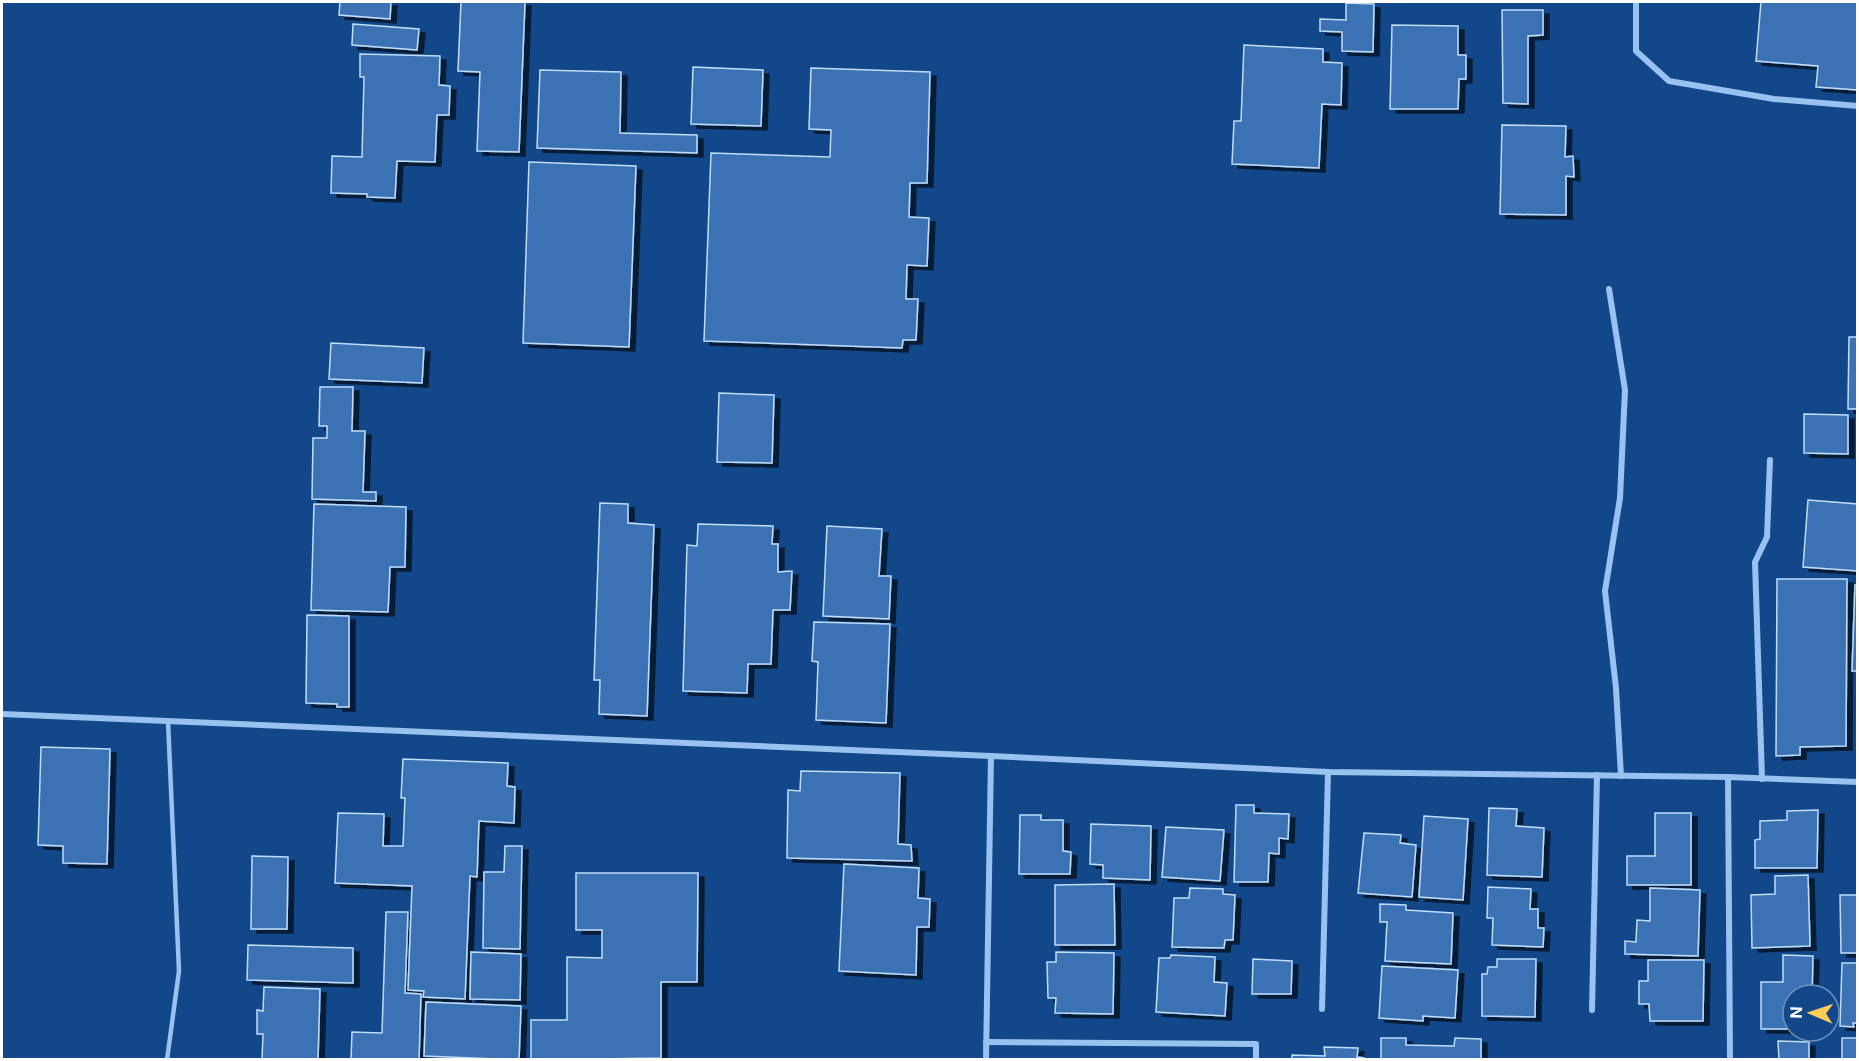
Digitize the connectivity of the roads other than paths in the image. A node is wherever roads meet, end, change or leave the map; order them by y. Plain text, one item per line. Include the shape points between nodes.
1 (1635, 2) edge
2 (1857, 106) edge
3 (1609, 289) dead end
4 (1770, 460) dead end
5 (2, 714) edge
6 (168, 721) junction
7 (991, 756) junction
8 (1328, 772) junction
9 (1597, 776) junction
10 (1621, 776) junction
11 (1728, 777) junction
12 (1762, 779) junction
13 (1857, 782) edge
14 (1322, 1009) dead end
15 (1592, 1010) dead end
16 (986, 1042) junction
17 (167, 1059) edge
18 (986, 1059) edge
19 (1256, 1059) edge
20 (1730, 1059) edge

1 - 2 street via 1636,51 1669,81 1774,99
3 - 10 street via 1625,390 1620,498 1605,591
4 - 12 street via 1767,537 1755,562
5 - 6 street
6 - 7 street
6 - 17 lane via 179,971
7 - 8 street
7 - 16 street
8 - 9 street
8 - 14 street
9 - 10 street
9 - 15 street
10 - 11 street
11 - 12 street
11 - 20 street
12 - 13 street
16 - 18 street
16 - 19 street via 1256,1044

